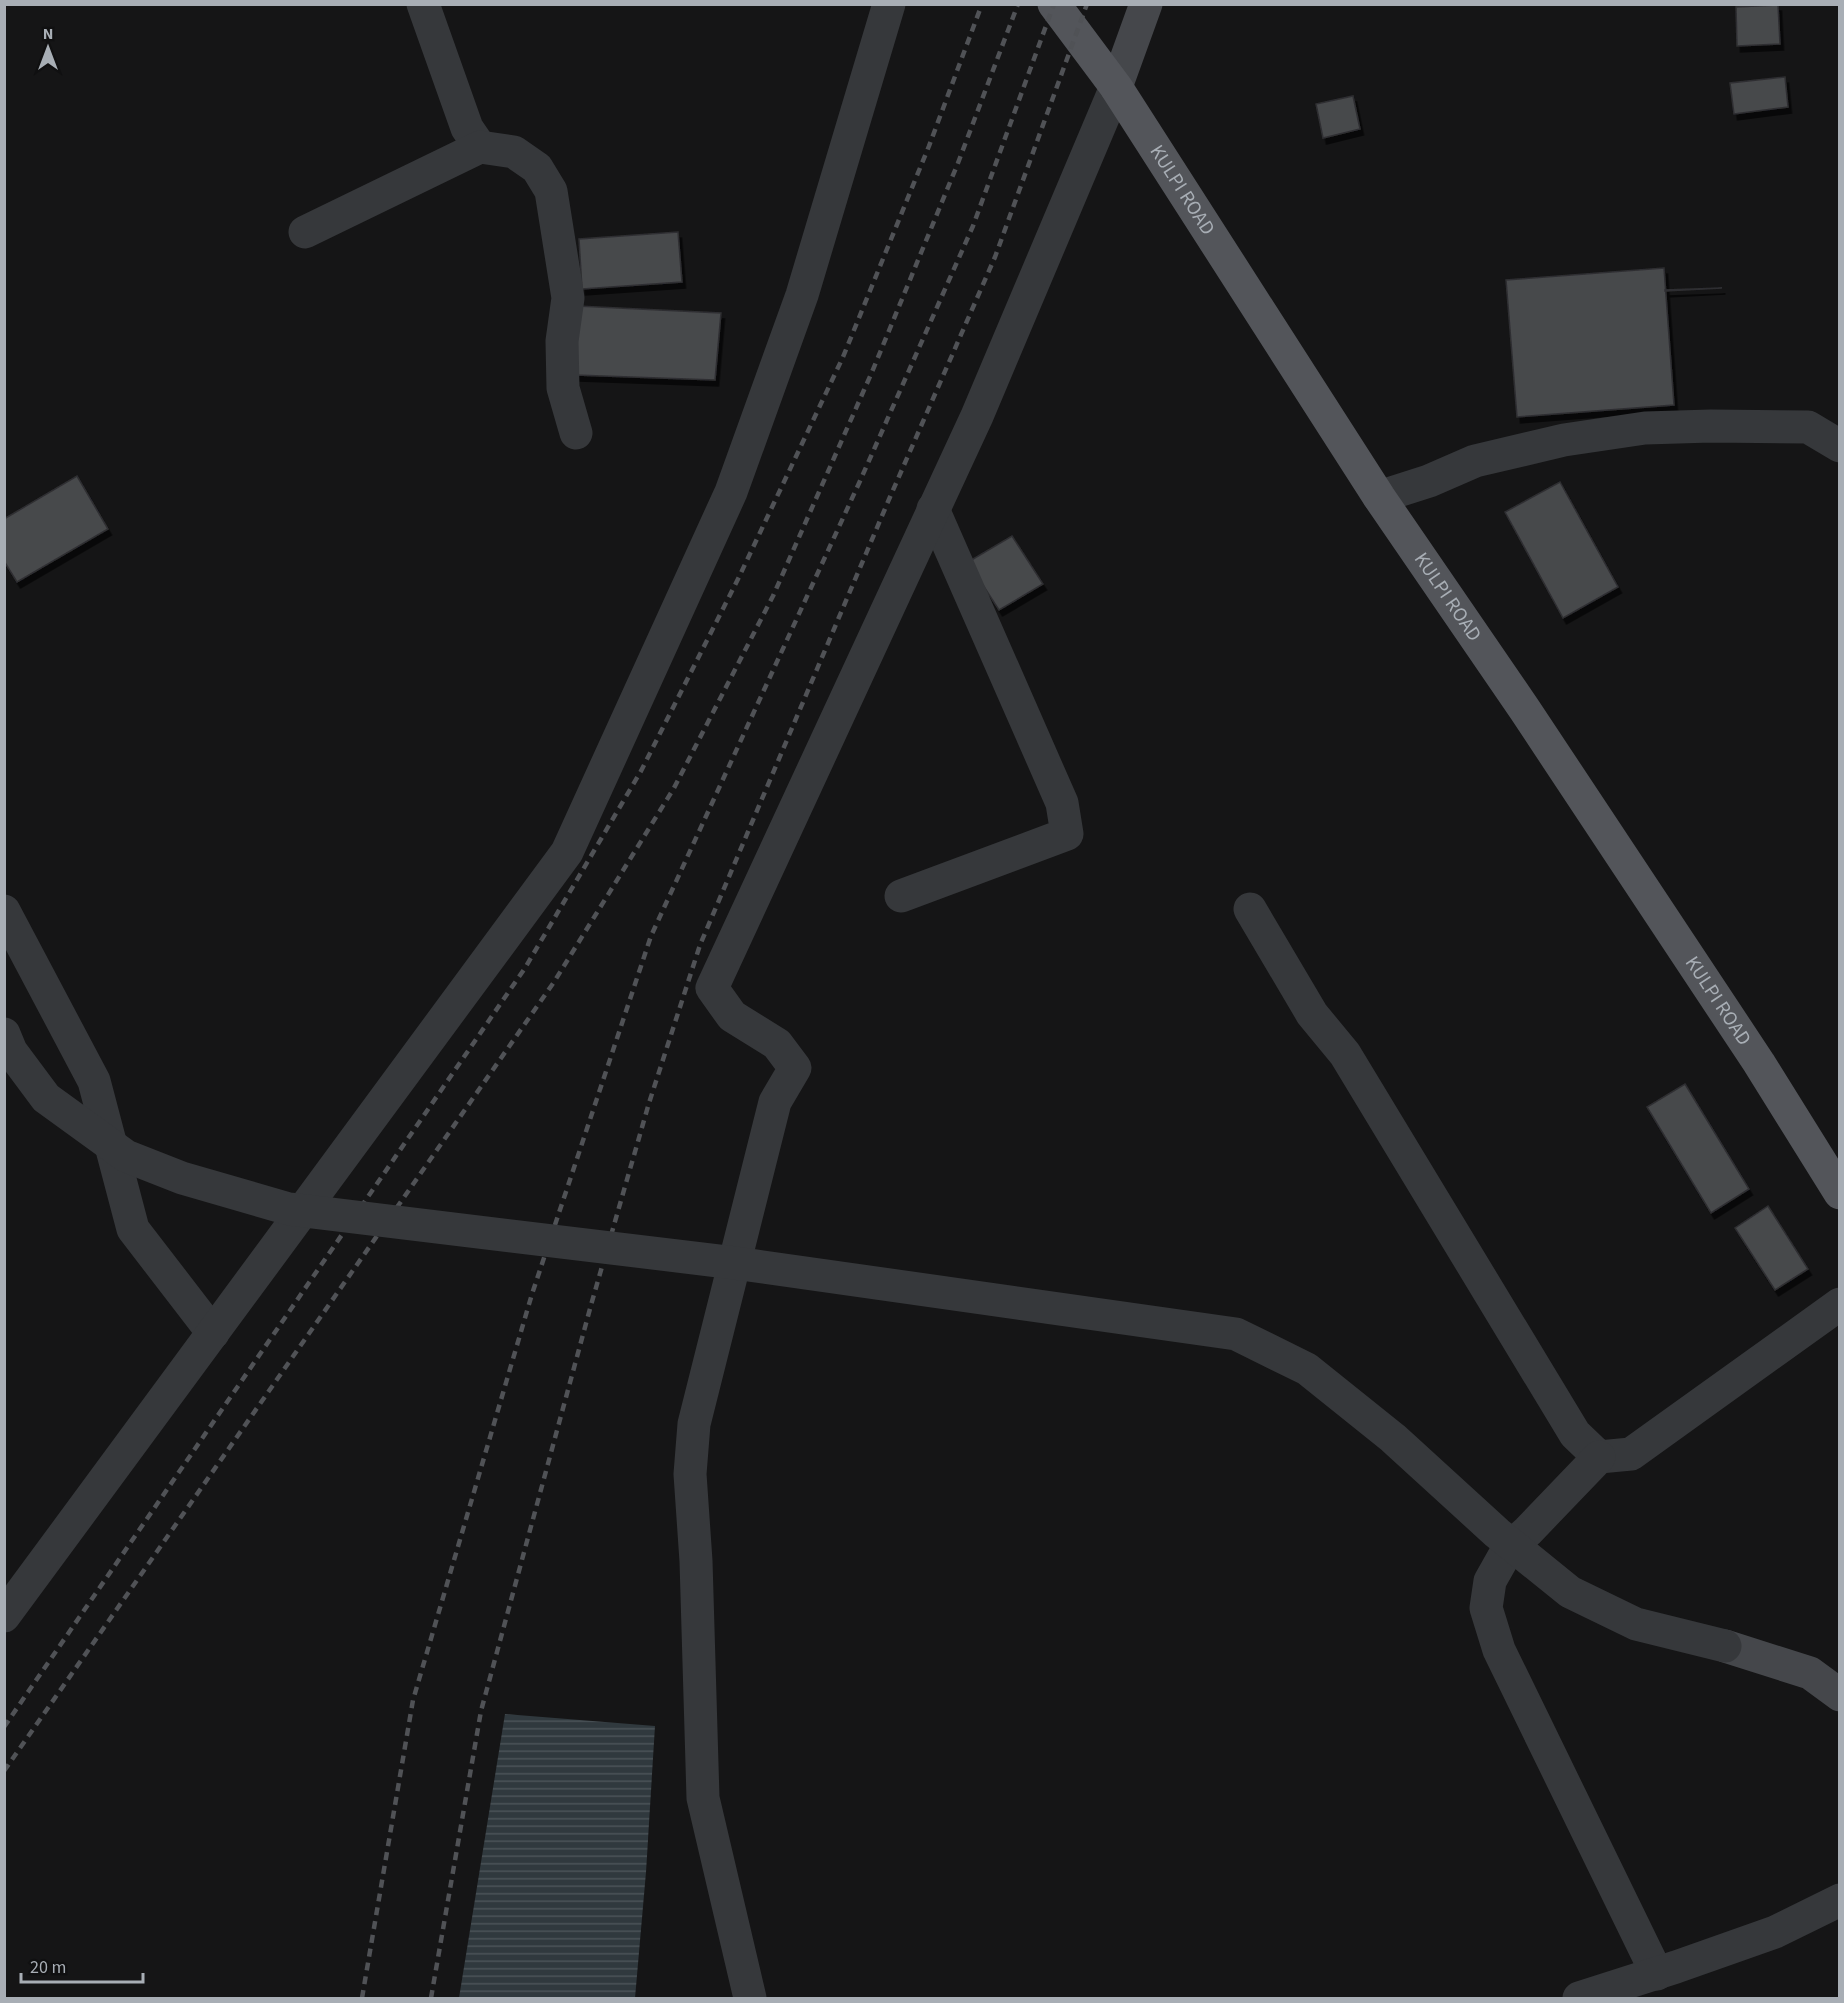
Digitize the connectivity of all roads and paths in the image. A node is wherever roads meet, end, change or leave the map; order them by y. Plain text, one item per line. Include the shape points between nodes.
1 (423, 4) edge
2 (889, 4) edge
3 (1054, 4) edge
4 (1146, 4) edge
5 (1116, 87) junction
6 (480, 147) junction
7 (304, 232) dead end
8 (576, 433) dead end
9 (1839, 446) edge
10 (1379, 497) junction
11 (933, 509) junction
12 (901, 896) dead end
13 (1250, 909) dead end
14 (4, 911) edge
15 (4, 1034) edge
16 (1839, 1193) edge
17 (1839, 1304) edge
18 (213, 1333) junction
19 (1599, 1457) junction
20 (4, 1616) edge
21 (1839, 1695) edge
22 (1839, 1900) edge
23 (1657, 1974) junction
24 (750, 1998) edge
25 (1579, 1998) edge

1 - 6 street via 467,128
2 - 18 street via 802,295 730,492 567,852
3 - 5 main road, KULPI ROAD
4 - 5 street
5 - 10 main road, KULPI ROAD
5 - 11 street via 977,416
6 - 7 street
6 - 8 street via 514,152 537,168 551,191 568,298 562,341 563,388
9 - 10 street via 1808,427 1645,428 1564,440 1475,461
10 - 16 main road, KULPI ROAD via 1759,1063
11 - 12 street via 1062,802 1066,834
11 - 24 street via 712,988 732,1016 777,1044 795,1068 775,1102 694,1424 690,1474 704,1798
13 - 19 street via 1312,1014 1345,1054 1575,1434
14 - 18 street via 94,1081 133,1229
15 - 21 street, bridge via 11,1051 46,1098 126,1156 182,1178 290,1209 735,1263 1236,1334 1307,1369 1570,1592 1636,1624 1810,1672
17 - 19 street via 1631,1454
18 - 20 street
19 - 23 street via 1508,1549 1490,1581 1486,1608 1499,1650
22 - 23 street via 1775,1932
23 - 25 street

